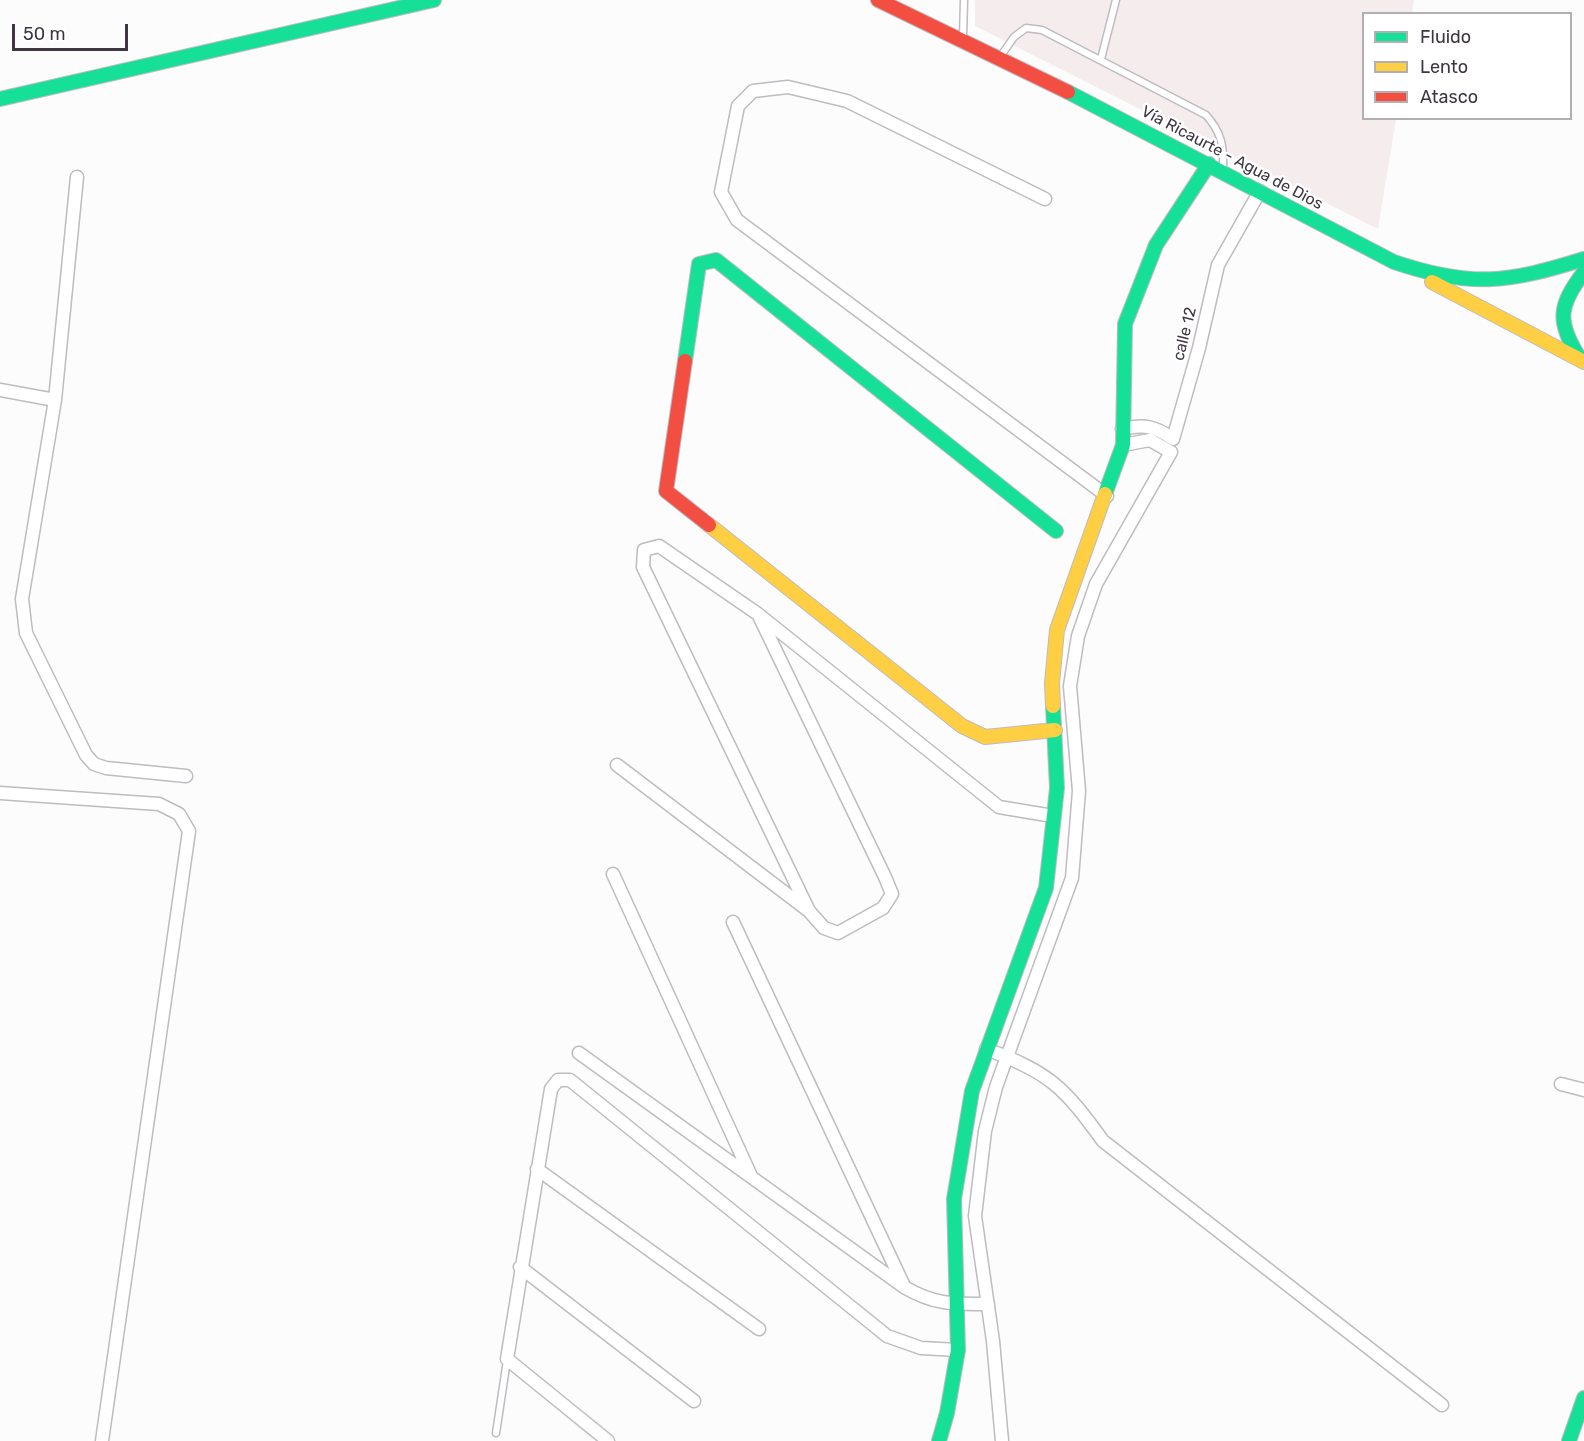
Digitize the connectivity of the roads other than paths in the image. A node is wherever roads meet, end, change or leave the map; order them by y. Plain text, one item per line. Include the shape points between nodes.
1 (434, 0) edge
2 (878, 0) edge
3 (964, 0) edge
4 (1116, 0) edge
5 (963, 39) junction
6 (999, 58) junction
7 (1101, 59) junction
8 (0, 99) edge
9 (1209, 165) junction
10 (1222, 171) junction
11 (77, 177) dead end
12 (1260, 191) junction
13 (1045, 199) dead end
14 (1584, 259) edge
15 (1394, 262) junction
16 (1584, 272) edge
17 (1583, 362) edge
18 (0, 390) edge
19 (55, 400) junction
20 (1122, 429) junction
21 (1123, 445) junction
22 (1107, 496) junction
23 (1056, 531) dead end
24 (758, 614) junction
25 (1052, 683) junction
26 (1070, 686) junction
27 (1055, 730) junction
28 (617, 765) dead end
29 (186, 776) dead end
30 (1057, 788) junction
31 (1078, 791) junction
32 (0, 795) edge
33 (1053, 816) junction
34 (613, 874) dead end
35 (809, 912) junction
36 (733, 922) dead end
37 (986, 1049) junction
38 (579, 1053) dead end
39 (1007, 1057) junction
40 (1562, 1084) dead end
41 (1584, 1090) edge
42 (537, 1169) junction
43 (752, 1177) junction
44 (520, 1267) junction
45 (904, 1287) junction
46 (957, 1304) junction
47 (988, 1304) junction
48 (759, 1329) dead end
49 (958, 1350) junction
50 (507, 1359) junction
51 (1584, 1398) edge
52 (694, 1401) dead end
53 (1442, 1406) dead end
54 (495, 1433) dead end
55 (102, 1441) edge
56 (608, 1441) edge
57 (939, 1441) edge
58 (1002, 1441) edge
59 (1569, 1441) edge

1 - 8 street
2 - 5 street, Vía Ricaurte - Agua de Dios
3 - 5 lane
4 - 7 lane
5 - 6 street, Vía Ricaurte - Agua de Dios
6 - 7 lane via 1026,28 1042,30
6 - 9 street, Vía Ricaurte - Agua de Dios
7 - 10 lane via 1206,115 1219,130 1224,149
9 - 10 street, Vía Ricaurte - Agua de Dios
9 - 20 street via 1156,245 1125,324
10 - 12 street, Vía Ricaurte - Agua de Dios
11 - 19 street
12 - 15 street, Vía Ricaurte - Agua de Dios
12 - 20 street, calle 12 via 1218,265 1173,439 1158,427
13 - 22 street via 847,101 788,87 753,91 738,106 722,192 737,220
14 - 15 street, Vía Ricaurte - Agua de Dios via 1521,279 1479,283 1443,278
15 - 17 street
16 - 17 street via 1567,293 1560,315 1565,337
18 - 19 street
19 - 29 street via 22,599 27,633 86,755 94,764
20 - 21 street
21 - 22 street
21 - 26 street via 1150,440 1171,452 1095,584 1078,636
22 - 25 street via 1057,630
23 - 27 street via 716,260 699,264 666,491 962,726 985,738
24 - 33 street via 999,807
24 - 35 street via 892,894 883,908 838,933 824,928
24 - 35 street via 659,546 644,550 643,567
25 - 26 street
25 - 27 street
26 - 31 street
27 - 30 street
28 - 35 street
30 - 31 street
30 - 33 street
31 - 39 street via 1072,878
32 - 55 street via 159,804 179,814 189,831
33 - 37 street via 1046,888
34 - 43 street
36 - 45 street
37 - 39 street
37 - 46 street via 972,1092 954,1199
38 - 43 street
39 - 47 street via 985,1131 975,1216
39 - 53 street via 1060,1086 1103,1141
40 - 41 street
42 - 44 street
42 - 48 street
42 - 49 street via 551,1089 558,1080 570,1080 887,1336 921,1348
43 - 45 street
44 - 50 street
44 - 52 street
45 - 46 street via 926,1299
46 - 47 street
46 - 49 street
47 - 58 street
49 - 57 street
50 - 54 lane
50 - 56 street
51 - 59 street

